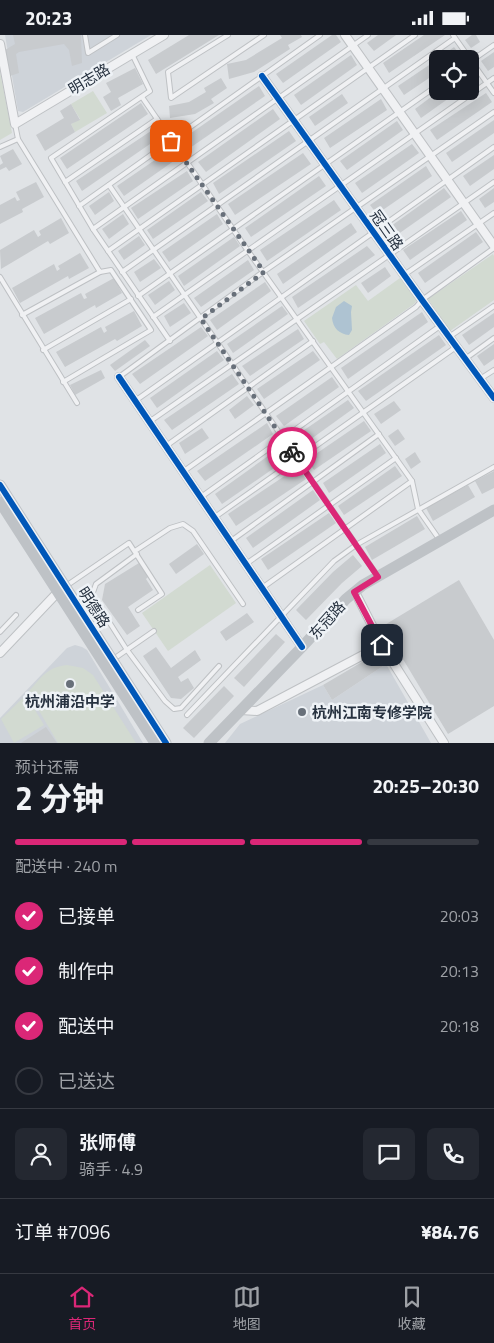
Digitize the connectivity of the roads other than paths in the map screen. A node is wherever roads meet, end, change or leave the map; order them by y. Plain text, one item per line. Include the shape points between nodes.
1 (85, 35) edge
2 (117, 35) edge
3 (164, 35) edge
4 (228, 35) edge
5 (264, 35) edge
6 (320, 35) edge
7 (345, 35) edge
8 (368, 35) edge
9 (415, 35) edge
10 (454, 37) edge
11 (0, 44) edge
12 (353, 45) junction
13 (494, 45) edge
14 (463, 50) edge
15 (132, 54) junction
16 (479, 55) edge
17 (369, 67) junction
18 (479, 72) edge
19 (262, 76) junction
20 (494, 78) edge
21 (487, 83) junction
22 (383, 89) junction
23 (429, 91) edge
24 (494, 93) edge
25 (142, 97) junction
26 (278, 98) junction
27 (399, 112) junction
28 (494, 112) edge
29 (157, 119) junction
30 (293, 121) junction
31 (15, 124) junction
32 (414, 134) junction
33 (18, 139) junction
34 (171, 141) junction
35 (308, 141) junction
36 (0, 147) edge
37 (494, 147) edge
38 (430, 156) junction
39 (186, 162) junction
40 (325, 164) junction
41 (447, 181) junction
42 (65, 182) junction
43 (494, 182) edge
44 (109, 185) junction
45 (202, 185) junction
46 (341, 186) junction
47 (463, 203) junction
48 (217, 205) junction
49 (79, 206) junction
50 (123, 207) junction
51 (357, 208) junction
52 (494, 213) edge
53 (478, 224) junction
54 (93, 229) junction
55 (140, 229) junction
56 (233, 229) junction
57 (373, 232) junction
58 (494, 247) edge
59 (152, 250) junction
60 (108, 251) junction
61 (248, 251) junction
62 (389, 254) junction
63 (100, 272) junction
64 (122, 272) junction
65 (264, 272) junction
66 (169, 273) junction
67 (404, 275) junction
68 (0, 277) edge
69 (184, 295) junction
70 (138, 296) junction
71 (281, 297) junction
72 (131, 299) junction
73 (422, 300) junction
74 (494, 306) edge
75 (22, 315) junction
76 (153, 317) junction
77 (201, 319) junction
78 (298, 320) junction
79 (440, 326) junction
80 (449, 337) junction
81 (494, 338) edge
82 (170, 341) junction
83 (313, 341) junction
84 (217, 342) junction
85 (456, 347) junction
86 (43, 350) junction
87 (465, 359) junction
88 (232, 365) junction
89 (332, 367) junction
90 (494, 370) edge
91 (118, 377) joint
92 (480, 379) junction
93 (64, 382) junction
94 (248, 387) junction
95 (349, 391) junction
96 (494, 398) edge
97 (135, 401) junction
98 (77, 403) dead end
99 (266, 413) junction
100 (364, 413) junction
101 (150, 422) junction
102 (379, 435) junction
103 (283, 439) junction
104 (166, 446) junction
105 (396, 458) junction
106 (297, 460) junction
107 (494, 467) edge
108 (184, 472) junction
109 (412, 481) junction
110 (312, 482) junction
111 (0, 485) edge
112 (201, 497) junction
113 (0, 502) edge
114 (328, 505) junction
115 (418, 509) junction
116 (494, 511) edge
117 (214, 517) junction
118 (344, 529) junction
119 (440, 540) junction
120 (231, 542) junction
121 (356, 545) junction
122 (136, 553) junction
123 (246, 564) junction
124 (378, 577) junction
125 (262, 588) junction
126 (62, 589) junction
127 (354, 592) junction
128 (243, 604) dead end
129 (138, 610) dead end
130 (16, 615) dead end
131 (281, 616) junction
132 (154, 631) dead end
133 (0, 632) edge
134 (382, 645) junction
135 (302, 647) junction
136 (127, 650) junction
137 (0, 653) edge
138 (113, 660) junction
139 (219, 666) dead end
140 (241, 710) junction
141 (187, 715) dead end
142 (155, 743) edge
143 (166, 743) edge
144 (209, 743) edge
145 (444, 743) edge

1 - 2 lane via 88,53
3 - 15 street, 明志路
4 - 5 lane via 168,72 171,98
6 - 19 lane
7 - 12 street
8 - 12 lane
9 - 17 lane
10 - 14 lane
10 - 22 lane
11 - 31 street
12 - 17 street
12 - 26 lane
13 - 16 lane
15 - 25 lane via 150,91
15 - 31 street, 明志路
17 - 22 street
17 - 30 lane
18 - 21 lane
19 - 26 street, 冠三路
19 - 34 lane
20 - 21 lane
21 - 24 lane
21 - 32 lane
22 - 27 street
22 - 35 lane
23 - 27 lane
25 - 29 lane
25 - 42 lane via 52,158
26 - 30 street, 冠三路
26 - 39 lane
27 - 32 street
27 - 40 lane
28 - 38 lane
29 - 34 lane
29 - 42 lane
30 - 35 street, 冠三路
30 - 45 lane
31 - 33 lane
32 - 38 street
32 - 46 lane
33 - 36 lane
33 - 63 lane
34 - 39 lane
34 - 44 lane
35 - 40 street, 冠三路
35 - 48 lane
37 - 41 lane
38 - 41 street
38 - 51 lane
39 - 45 lane
39 - 50 lane
40 - 46 street, 冠三路
40 - 56 lane
41 - 47 street
41 - 57 lane
42 - 49 lane
43 - 47 lane
44 - 49 lane
44 - 50 lane
45 - 48 lane
45 - 55 lane
46 - 51 street, 冠三路
46 - 61 lane
47 - 53 street
47 - 62 lane
48 - 56 lane
48 - 59 lane
49 - 54 lane
50 - 54 lane
50 - 55 lane
51 - 57 street, 冠三路
51 - 65 lane
52 - 53 lane
53 - 58 street
53 - 67 lane
54 - 60 lane
55 - 59 lane
55 - 60 lane
56 - 61 lane
56 - 66 lane
57 - 62 street, 冠三路
57 - 71 lane
58 - 73 lane
59 - 64 lane
59 - 66 lane
60 - 64 lane
61 - 65 lane
61 - 69 lane
62 - 67 street, 冠三路
62 - 78 lane
63 - 72 lane via 111,270
63 - 75 lane
64 - 70 lane
65 - 71 lane
65 - 77 lane
66 - 69 lane
66 - 70 lane
67 - 73 street, 冠三路
68 - 75 lane
69 - 76 lane
69 - 77 lane
70 - 76 lane
71 - 78 lane
71 - 84 lane
72 - 86 lane
72 - 93 lane via 151,330
73 - 79 street, 冠三路
73 - 89 lane
74 - 80 lane
75 - 86 lane
76 - 82 lane
77 - 82 lane
77 - 84 lane
78 - 83 lane
78 - 88 lane
79 - 80 street, 冠三路
79 - 95 lane
80 - 85 street, 冠三路
81 - 87 lane
82 - 91 lane
83 - 89 lane
83 - 94 lane
84 - 88 lane
84 - 97 lane
85 - 87 street, 冠三路
85 - 100 lane
86 - 93 lane
87 - 92 street, 冠三路
88 - 94 lane
88 - 101 lane
89 - 95 lane
89 - 99 lane
90 - 92 lane
91 - 97 street
92 - 96 street, 冠三路
93 - 98 lane
94 - 99 lane
94 - 104 lane
95 - 100 lane
95 - 103 lane
97 - 101 street
99 - 103 lane
99 - 108 lane
100 - 102 lane
100 - 106 lane
101 - 104 street
102 - 105 lane
102 - 110 lane
103 - 106 lane
103 - 112 lane
104 - 108 street
105 - 109 lane
105 - 114 lane
106 - 110 lane
106 - 117 lane
107 - 115 lane
108 - 112 street
109 - 115 lane
109 - 118 lane
110 - 114 lane
110 - 120 lane
111 - 126 street, 明德路
112 - 117 street
113 - 126 street, 明德路
114 - 118 lane
114 - 123 lane
115 - 119 lane
115 - 121 lane
116 - 119 street, 东冠路
117 - 120 street
118 - 121 lane
118 - 125 lane
119 - 124 street, 东冠路
120 - 123 street
121 - 124 lane
121 - 131 lane via 334,561
122 - 126 lane via 129,543
122 - 128 lane via 170,528 183,524 193,531
122 - 129 lane via 162,595
122 - 136 lane via 96,584 92,595
123 - 125 street
124 - 127 street, 东冠路
125 - 131 street
126 - 137 street
126 - 138 street, 明德路
126 - 142 street, 明德路
127 - 134 street
127 - 135 street, 东冠路
130 - 133 lane
131 - 135 street
131 - 141 lane
132 - 136 lane
134 - 140 street via 257,711
134 - 145 street
135 - 140 street, 东冠路
136 - 138 lane
136 - 139 lane via 174,709 181,707
138 - 143 street, 明德路
140 - 144 street, 东冠路

